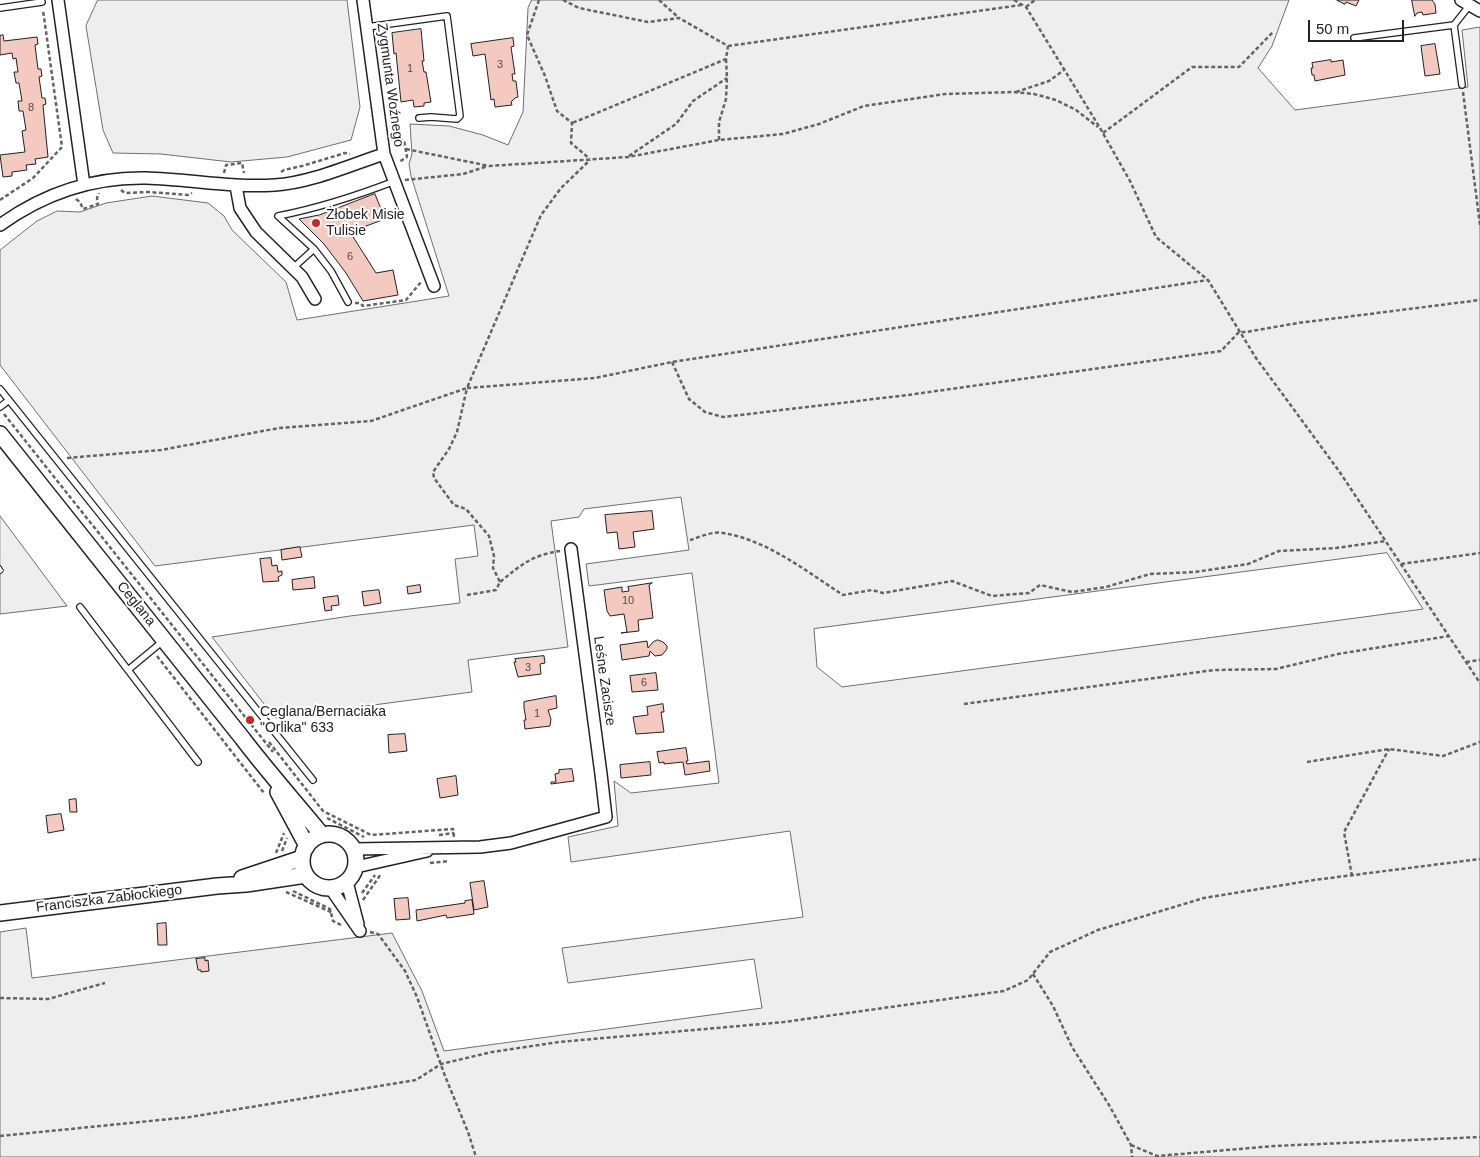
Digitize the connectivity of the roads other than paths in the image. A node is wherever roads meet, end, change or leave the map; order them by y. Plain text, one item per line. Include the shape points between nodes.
1 (58, 0) edge
2 (363, 0) edge
3 (42, 2) road end
4 (1465, 3) edge
5 (0, 8) edge
6 (1480, 11) edge
7 (1454, 25) junction
8 (367, 27) junction
9 (1354, 38) dead end
10 (1462, 85) road end
11 (419, 118) dead end
12 (384, 154) junction
13 (399, 179) junction
14 (84, 185) junction
15 (236, 186) junction
16 (0, 224) edge
17 (314, 249) junction
18 (293, 268) junction
19 (432, 282) road end
20 (315, 299) dead end
21 (348, 302) road end
22 (0, 389) edge
23 (9, 400) junction
24 (0, 407) edge
25 (0, 434) edge
26 (571, 550) road end
27 (80, 607) dead end
28 (165, 640) junction
29 (128, 670) junction
30 (198, 762) dead end
31 (270, 775) junction
32 (314, 780) dead end
33 (322, 835) junction
34 (441, 848) junction
35 (353, 849) junction
36 (305, 852) junction
37 (356, 867) junction
38 (306, 875) junction
39 (347, 882) junction
40 (217, 886) junction
41 (331, 888) junction
42 (349, 907) junction
43 (0, 913) edge
44 (360, 931) road end

1 - 14 street
2 - 8 street, Zygmunta Woźnego
3 - 5 lane
4 - 6 street
4 - 7 lane
7 - 9 lane
7 - 10 lane
8 - 11 lane via 447,16 460,116 458,119
8 - 12 street, Zygmunta Woźnego
12 - 13 street, Zygmunta Woźnego
12 - 15 street via 304,180 278,185
13 - 17 lane via 333,204 278,216
13 - 19 street, Zygmunta Woźnego
14 - 15 street via 145,178
14 - 16 street via 53,194
15 - 18 street via 240,208 256,232
17 - 18 lane
17 - 21 lane
18 - 20 street
22 - 23 lane
23 - 24 lane
23 - 32 lane
25 - 28 street, Ceglana
26 - 34 street, Leśne Zacisze via 606,817 511,843
27 - 29 lane
28 - 29 lane
28 - 31 street, Ceglana
29 - 30 lane
31 - 33 street, Ceglana
31 - 36 street, Ceglana
33 - 35 street via 340,837
33 - 36 street via 314,839
34 - 35 street
34 - 37 street
35 - 37 street
36 - 38 street via 302,867
36 - 40 street, Franciszka Zabłockiego
37 - 39 street
38 - 40 street, Franciszka Zabłockiego
38 - 41 street via 312,883
39 - 41 street
39 - 42 street
40 - 43 street, Franciszka Zabłockiego
41 - 42 street
42 - 44 street

